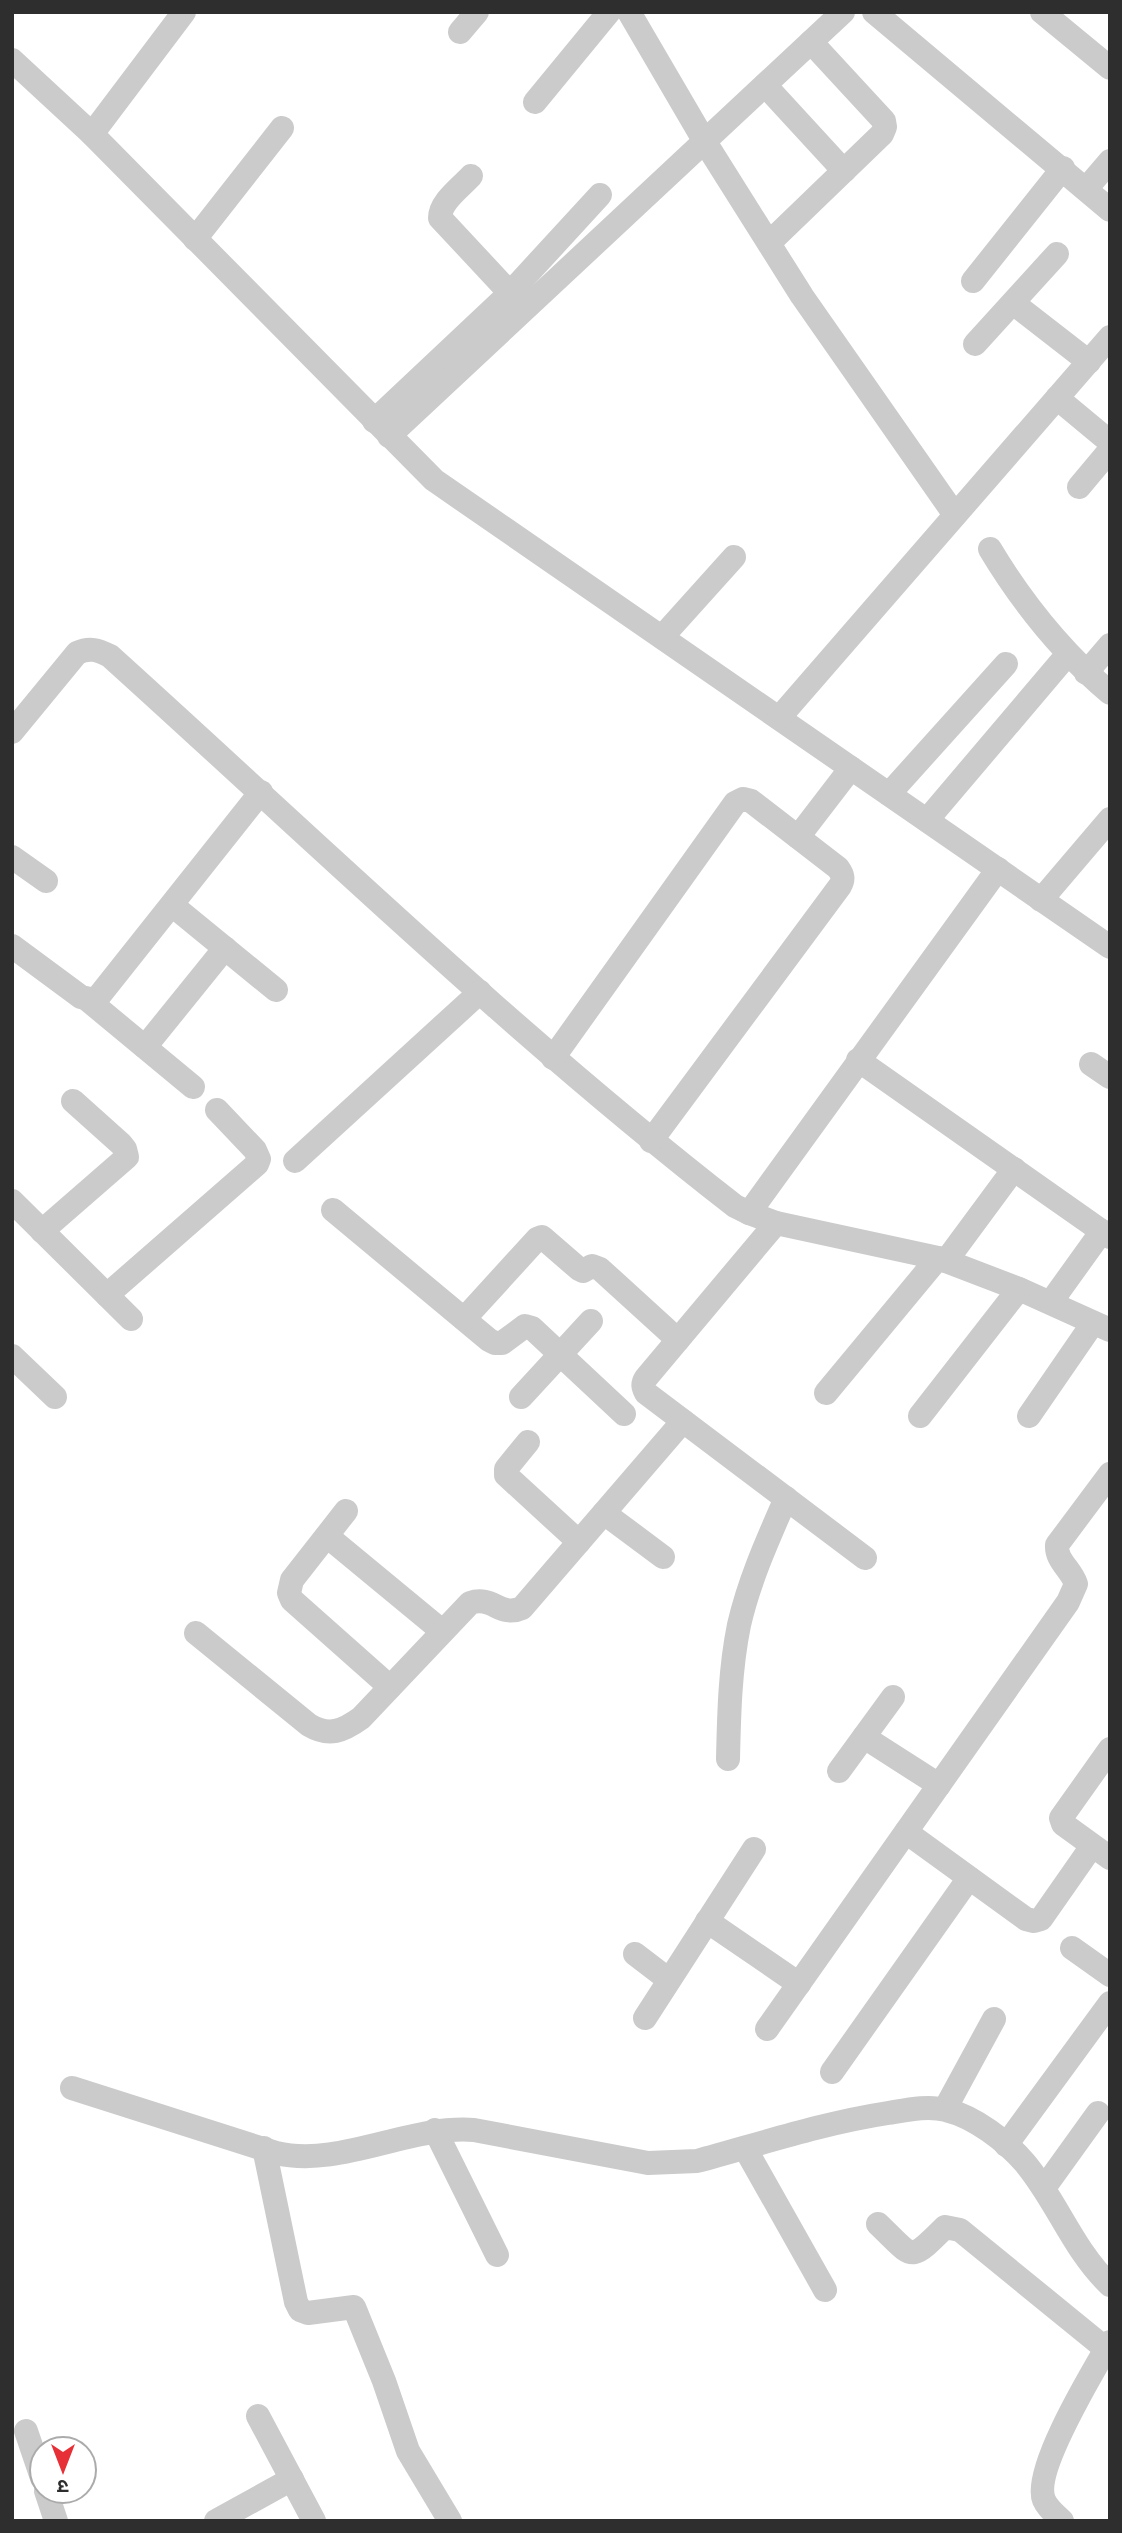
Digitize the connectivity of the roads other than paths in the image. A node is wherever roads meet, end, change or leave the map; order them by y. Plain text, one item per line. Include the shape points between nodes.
1 (184, 12) edge
2 (477, 12) edge
3 (609, 12) edge
4 (629, 12) edge
5 (843, 12) edge
6 (874, 12) edge
7 (1042, 12) edge
8 (460, 32) dead end
9 (811, 42) junction
10 (12, 60) edge
11 (1110, 68) edge
12 (765, 85) junction
13 (536, 102) dead end
14 (282, 128) dead end
15 (92, 134) junction
16 (705, 142) junction
17 (1110, 161) edge
18 (1063, 168) junction
19 (844, 171) junction
20 (471, 176) dead end
21 (1086, 189) junction
22 (600, 195) dead end
23 (1110, 209) edge
24 (195, 239) junction
25 (769, 243) junction
26 (1058, 254) dead end
27 (973, 281) dead end
28 (510, 293) junction
29 (1013, 303) junction
30 (1110, 337) edge
31 (975, 344) dead end
32 (1088, 362) junction
33 (1057, 398) junction
34 (382, 429) junction
35 (1110, 442) edge
36 (1110, 450) edge
37 (1079, 487) dead end
38 (955, 515) junction
39 (990, 549) dead end
40 (734, 557) dead end
41 (662, 637) junction
42 (1110, 645) edge
43 (1068, 655) junction
44 (1006, 664) dead end
45 (1086, 673) junction
46 (1110, 693) edge
47 (779, 718) junction
48 (12, 732) edge
49 (852, 768) junction
50 (261, 792) junction
51 (889, 794) junction
52 (927, 820) junction
53 (1110, 820) edge
54 (797, 837) junction
55 (12, 857) edge
56 (998, 869) junction
57 (46, 881) dead end
58 (1041, 900) junction
59 (172, 905) junction
60 (1110, 947) edge
61 (225, 948) junction
62 (17, 957) edge
63 (276, 990) dead end
64 (480, 992) junction
65 (88, 1000) junction
66 (145, 1047) junction
67 (554, 1058) junction
68 (858, 1060) junction
69 (193, 1087) dead end
70 (73, 1101) dead end
71 (217, 1110) dead end
72 (651, 1140) junction
73 (295, 1161) dead end
74 (1014, 1169) junction
75 (12, 1201) edge
76 (333, 1210) dead end
77 (749, 1213) junction
78 (776, 1223) junction
79 (42, 1231) junction
80 (1106, 1234) edge
81 (942, 1259) junction
82 (1019, 1289) junction
83 (107, 1295) junction
84 (1051, 1303) junction
85 (131, 1319) dead end
86 (464, 1319) junction
87 (591, 1321) dead end
88 (1101, 1327) edge
89 (678, 1340) junction
90 (559, 1355) junction
91 (12, 1356) edge
92 (826, 1393) dead end
93 (55, 1397) dead end
94 (521, 1397) dead end
95 (624, 1413) dead end
96 (920, 1416) dead end
97 (1029, 1416) dead end
98 (683, 1421) junction
99 (528, 1442) dead end
100 (1110, 1474) edge
101 (786, 1498) junction
102 (346, 1511) dead end
103 (604, 1513) junction
104 (327, 1536) junction
105 (579, 1542) junction
106 (663, 1557) dead end
107 (865, 1558) dead end
108 (442, 1632) junction
109 (196, 1633) dead end
110 (390, 1687) junction
111 (893, 1698) dead end
112 (864, 1737) junction
113 (1110, 1749) edge
114 (728, 1759) dead end
115 (839, 1771) dead end
116 (939, 1785) junction
117 (906, 1832) junction
118 (754, 1849) dead end
119 (1101, 1852) edge
120 (969, 1878) junction
121 (707, 1921) junction
122 (1072, 1948) dead end
123 (635, 1954) dead end
124 (1110, 1975) edge
125 (669, 1980) junction
126 (799, 1984) junction
127 (1110, 2003) edge
128 (645, 2018) dead end
129 (994, 2019) dead end
130 (767, 2029) dead end
131 (832, 2072) dead end
132 (72, 2088) dead end
133 (945, 2109) junction
134 (1098, 2113) dead end
135 (435, 2130) junction
136 (1006, 2145) junction
137 (264, 2148) junction
138 (745, 2148) junction
139 (1044, 2188) junction
140 (878, 2224) dead end
141 (497, 2255) dead end
142 (1110, 2285) edge
143 (825, 2290) dead end
144 (1108, 2345) edge
145 (258, 2416) dead end
146 (26, 2431) dead end
147 (28, 2437) edge
148 (292, 2479) junction
149 (216, 2521) edge
150 (314, 2521) edge
151 (450, 2521) edge
152 (1062, 2521) edge

1 - 15 street
2 - 8 street
3 - 13 street
4 - 16 street
5 - 9 street
6 - 18 street
7 - 11 street
9 - 12 street
9 - 19 street via 884,121 882,134
10 - 15 street
12 - 16 street
12 - 19 street
14 - 24 street
15 - 24 street
16 - 25 street
16 - 34 street
17 - 21 street
18 - 21 street
18 - 27 street
19 - 25 street
20 - 28 street via 445,203 440,218
21 - 23 street
22 - 28 street
24 - 34 street
25 - 38 street
26 - 29 street
28 - 34 street
29 - 31 street
29 - 32 street
30 - 32 street
32 - 33 street
33 - 35 street
33 - 38 street
34 - 41 street via 434,480
36 - 37 street
38 - 47 street
39 - 43 street via 1012,587
40 - 41 street
41 - 47 street
42 - 45 street
43 - 45 street
43 - 52 street
44 - 51 street
45 - 46 street
47 - 49 street
48 - 50 street via 77,653 98,650
49 - 51 street
49 - 54 street
50 - 59 street
50 - 64 street
51 - 52 street
52 - 56 street
53 - 58 street
54 - 67 street via 751,801 735,803
54 - 72 street via 838,868 843,881
55 - 57 street
56 - 58 street
56 - 68 street
58 - 60 street
59 - 61 street
59 - 65 street via 99,996
61 - 63 street
61 - 66 street
62 - 65 street
64 - 67 street
64 - 73 street
65 - 66 street
66 - 69 street
67 - 72 street
68 - 74 street
68 - 77 street
70 - 79 street via 121,1144 127,1157
71 - 83 street via 255,1150 257,1164
72 - 77 street
74 - 80 street
74 - 81 street
75 - 79 street
76 - 86 street
77 - 78 street
78 - 81 street
78 - 89 street
79 - 83 street
80 - 84 street
81 - 82 street
81 - 92 street
82 - 84 street
82 - 96 street
83 - 85 street
84 - 88 street
86 - 89 street via 541,1237 579,1269 600,1269
86 - 90 street via 495,1343 525,1326 531,1328
87 - 90 street
88 - 97 street
89 - 98 street via 643,1383 646,1393
90 - 94 street
90 - 95 street
91 - 93 street
98 - 101 street
98 - 103 street
99 - 105 street via 506,1475
100 - 116 street via 1057,1545 1056,1553 1076,1584 1068,1602
101 - 107 street
101 - 114 street via 759,1560 739,1625 729,1691
102 - 104 street
103 - 105 street
103 - 106 street
104 - 108 street
104 - 110 street via 292,1580 289,1593
105 - 108 street via 522,1608 513,1612 478,1600
108 - 110 street
109 - 110 street via 319,1731 345,1729
111 - 112 street
112 - 115 street
112 - 116 street
113 - 119 street via 1061,1818
116 - 117 street
117 - 120 street
117 - 126 street
118 - 121 street
119 - 120 street via 1041,1919 1034,1921
120 - 131 street
121 - 125 street
121 - 126 street
122 - 124 street
123 - 125 street
125 - 128 street
126 - 130 street
127 - 136 street
129 - 133 street
132 - 137 street
133 - 136 street
133 - 138 street via 859,2118
134 - 139 street
135 - 137 street via 308,2157
135 - 138 street via 474,2130 648,2163 697,2161
135 - 141 street
136 - 139 street
137 - 151 street via 300,2311 354,2307 405,2442
138 - 143 street
139 - 142 street via 1081,2252
140 - 144 street via 914,2253 945,2227 960,2230
144 - 152 street via 1067,2418 1042,2485 1043,2499
145 - 148 street
146 - 147 street
148 - 149 street
148 - 150 street

